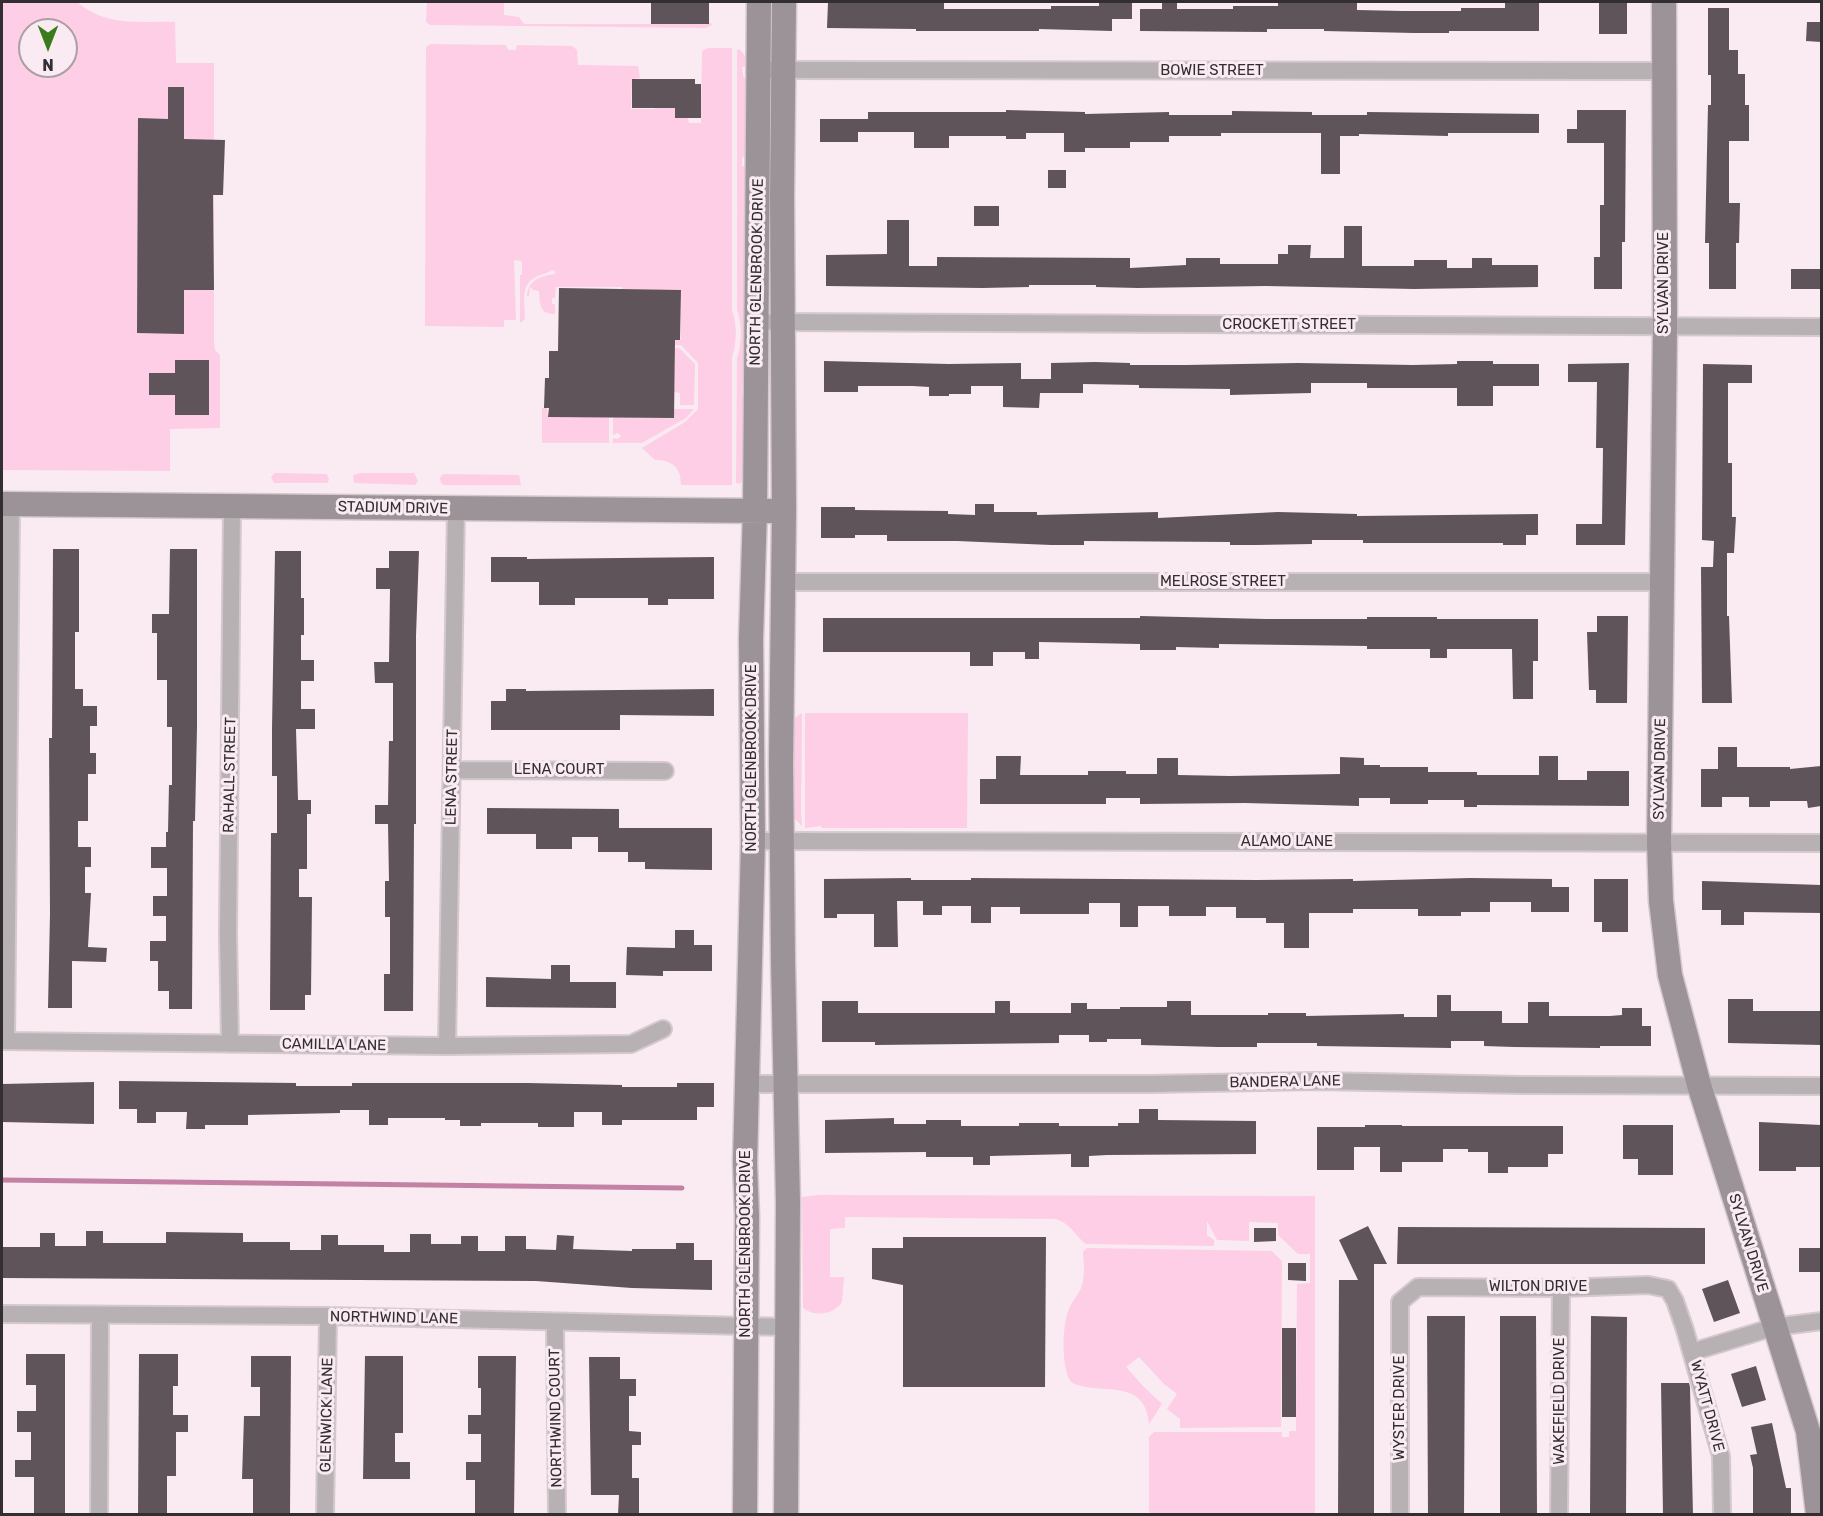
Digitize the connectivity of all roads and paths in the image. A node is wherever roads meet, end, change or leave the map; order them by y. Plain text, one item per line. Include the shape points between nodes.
1 (759, 2) edge
2 (784, 2) edge
3 (1664, 2) edge
4 (759, 70) junction
5 (784, 70) junction
6 (1664, 71) junction
7 (756, 322) junction
8 (783, 322) junction
9 (1665, 326) junction
10 (1821, 327) edge
11 (6, 504) edge
12 (232, 506) junction
13 (456, 509) junction
14 (755, 510) junction
15 (784, 511) junction
16 (784, 582) junction
17 (1661, 582) junction
18 (452, 770) junction
19 (665, 771) dead end
20 (753, 841) junction
21 (782, 841) junction
22 (1659, 842) junction
23 (1821, 843) edge
24 (663, 1029) dead end
25 (4, 1041) edge
26 (230, 1044) junction
27 (447, 1046) junction
28 (786, 1083) junction
29 (748, 1084) junction
30 (1699, 1085) junction
31 (1821, 1086) edge
32 (1561, 1288) junction
33 (1675, 1301) joint
34 (1400, 1302) joint
35 (2, 1314) edge
36 (100, 1316) junction
37 (328, 1316) junction
38 (1821, 1321) edge
39 (555, 1322) junction
40 (746, 1325) junction
41 (787, 1327) junction
42 (1774, 1327) junction
43 (1692, 1353) junction
44 (99, 1515) edge
45 (326, 1515) edge
46 (557, 1515) edge
47 (745, 1515) edge
48 (786, 1515) edge
49 (1400, 1515) edge
50 (1559, 1515) edge
51 (1722, 1515) edge
52 (1818, 1515) edge

1 - 4 main road, NORTH GLENBROOK DRIVE
2 - 5 main road, NORTH GLENBROOK DRIVE
3 - 6 main road, SYLVAN DRIVE
4 - 5 street, BOWIE STREET
4 - 7 main road, NORTH GLENBROOK DRIVE
5 - 6 street, BOWIE STREET
5 - 8 main road, NORTH GLENBROOK DRIVE
6 - 9 main road, SYLVAN DRIVE
7 - 8 street, CROCKETT STREET
7 - 14 main road, NORTH GLENBROOK DRIVE
8 - 9 street, CROCKETT STREET
8 - 15 main road, NORTH GLENBROOK DRIVE
9 - 10 street, CROCKETT STREET
9 - 17 main road, SYLVAN DRIVE
11 - 12 main road, STADIUM DRIVE
11 - 25 street
12 - 13 main road, STADIUM DRIVE
12 - 26 street, RAHALL STREET
13 - 14 main road, STADIUM DRIVE
13 - 18 street, LENA STREET
14 - 15 main road, STADIUM DRIVE
14 - 20 main road, NORTH GLENBROOK DRIVE via 751,639
15 - 16 main road, NORTH GLENBROOK DRIVE
16 - 17 street, MELROSE STREET
16 - 21 main road, NORTH GLENBROOK DRIVE
17 - 22 main road, SYLVAN DRIVE
18 - 19 street, LENA COURT
18 - 27 street, LENA STREET
20 - 21 street, ALAMO LANE
20 - 29 main road, NORTH GLENBROOK DRIVE
21 - 22 street, ALAMO LANE
21 - 28 main road, NORTH GLENBROOK DRIVE
22 - 23 street, ALAMO LANE
22 - 30 main road, SYLVAN DRIVE via 1660,902 1671,975
24 - 27 street, CAMILLA LANE via 631,1044
25 - 26 street, CAMILLA LANE
26 - 27 street, CAMILLA LANE
28 - 29 street, BANDERA LANE
28 - 30 street, BANDERA LANE via 1319,1081
28 - 41 main road, NORTH GLENBROOK DRIVE
29 - 40 main road, NORTH GLENBROOK DRIVE
30 - 31 street, BANDERA LANE
30 - 42 main road, SYLVAN DRIVE
32 - 33 street, WILTON DRIVE via 1648,1285 1668,1289
32 - 34 street, WILTON DRIVE via 1418,1287
32 - 50 street, WAKEFIELD DRIVE
33 - 43 street, WYATT DRIVE
34 - 49 street, WYSTER DRIVE
35 - 36 street, NORTHWIND LANE
36 - 37 street, NORTHWIND LANE
36 - 44 street
37 - 39 street, NORTHWIND LANE
37 - 45 street, GLENWICK LANE
38 - 42 street
39 - 40 street, NORTHWIND LANE
39 - 46 street, NORTHWIND COURT
40 - 41 street, NORTHWIND LANE
40 - 47 main road, NORTH GLENBROOK DRIVE
41 - 48 main road, NORTH GLENBROOK DRIVE
42 - 43 street
42 - 52 main road, SYLVAN DRIVE via 1808,1431
43 - 51 street, WYATT DRIVE via 1721,1456

